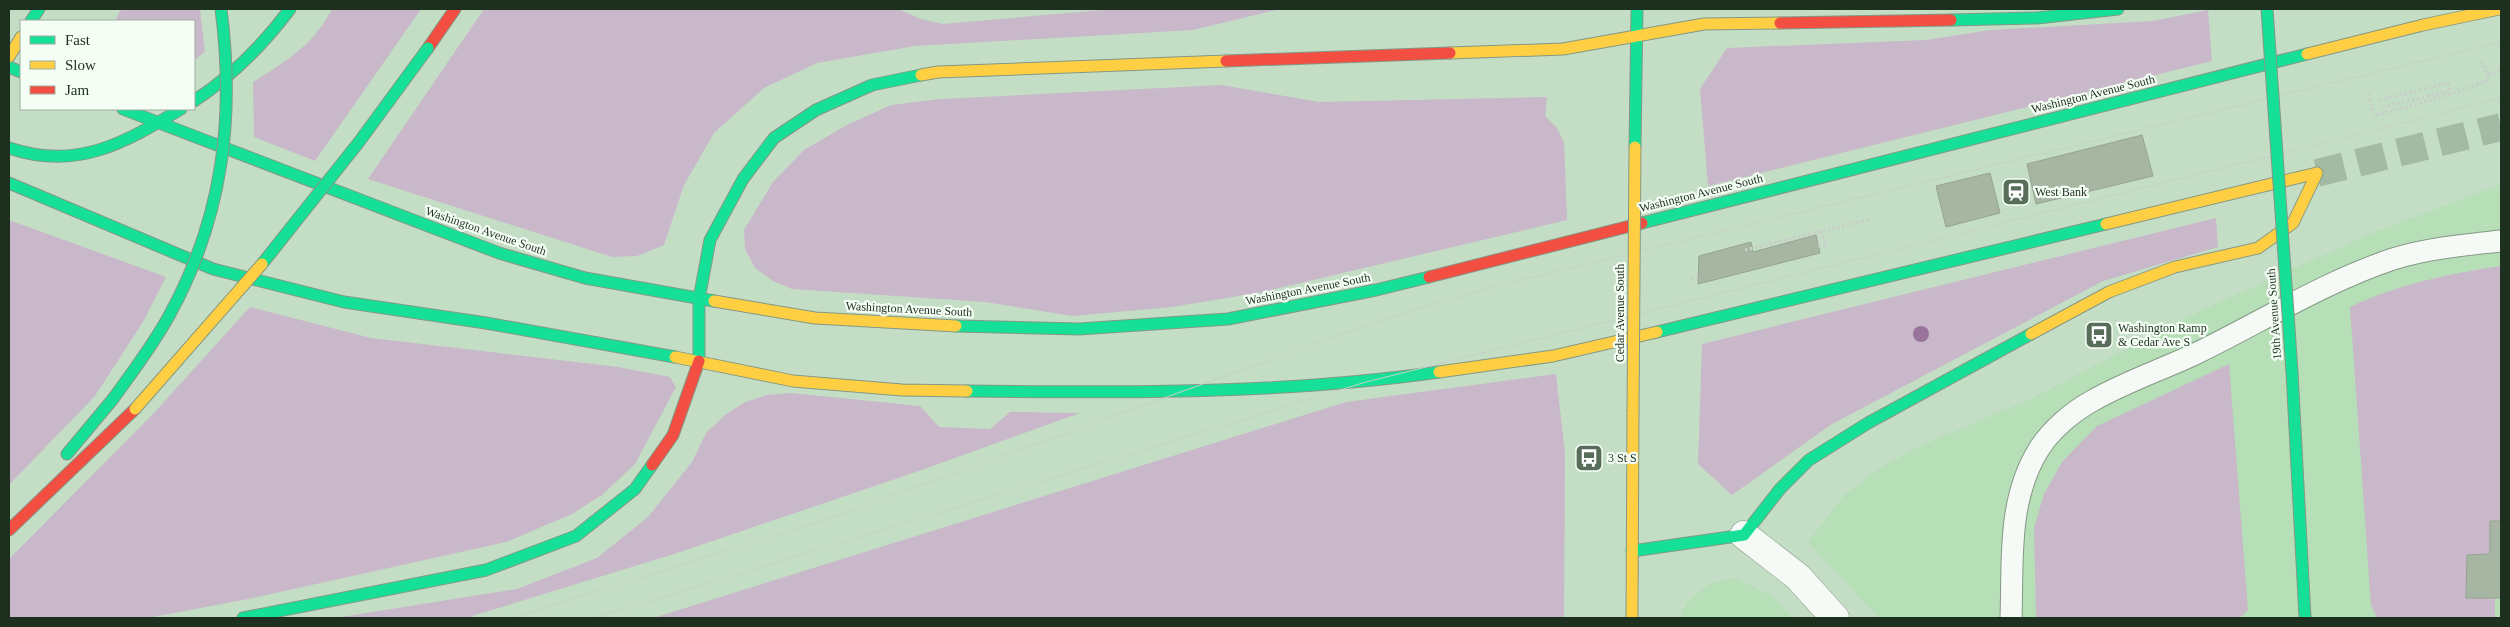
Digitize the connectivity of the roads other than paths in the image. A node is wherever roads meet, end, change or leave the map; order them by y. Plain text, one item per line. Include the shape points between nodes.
1 (38, 9) edge
2 (221, 9) edge
3 (290, 9) edge
4 (455, 9) edge
5 (1637, 9) edge
6 (2118, 9) edge
7 (2267, 9) edge
8 (2499, 9) edge
9 (2408, 14) dead end
10 (32, 20) edge
11 (2423, 25) junction
12 (1637, 36) junction
13 (20, 39) edge
14 (9, 58) edge
15 (195, 100) edge
16 (126, 110) edge
17 (179, 110) edge
18 (159, 122) junction
19 (9, 148) edge
20 (9, 183) edge
21 (2501, 241) edge
22 (699, 300) junction
23 (699, 361) junction
24 (9, 525) edge
25 (9, 530) edge
26 (1744, 535) junction
27 (1632, 551) junction
28 (243, 618) edge
29 (1632, 618) edge
30 (1835, 618) edge
31 (2011, 618) edge
32 (2304, 618) edge

1 - 10 main road
2 - 24 main road, bridge via 229,89 227,128 210,214 189,275 171,313 113,399
3 - 15 main road via 252,54
4 - 25 main road, bridge via 350,155 212,325 135,409
5 - 12 main road, Cedar Avenue South
6 - 12 main road via 2037,18 1704,24
7 - 32 main road, 19th Avenue South, bridge via 2292,372
8 - 11 main road, Washington Avenue South
9 - 11 main road
11 - 22 main road, Washington Avenue South via 1376,290 1228,319 1079,330 938,325 815,318
12 - 22 main road via 1563,49 938,72 872,85 816,110 774,138 743,179 710,240
12 - 27 main road, Cedar Avenue South, bridge
13 - 14 main road
16 - 18 main road, Washington Avenue South
17 - 18 main road
18 - 19 main road via 121,143 74,156 24,155
18 - 22 main road, Washington Avenue South via 499,253 586,278
20 - 23 main road via 213,269 328,298
21 - 31 lane via 2446,247 2354,273 2195,354 2091,401 2062,422 2040,448 2023,483 2014,515
22 - 23 main road
23 - 26 main road via 793,381 902,390 1182,391 1375,381 1563,354 2317,173 2293,223 2258,248 2175,267 2109,292 1868,423 1809,460 1780,489
23 - 28 main road via 673,435 635,489 576,536 486,570
26 - 27 main road
26 - 30 street via 1798,577
27 - 29 main road, Cedar Avenue South

